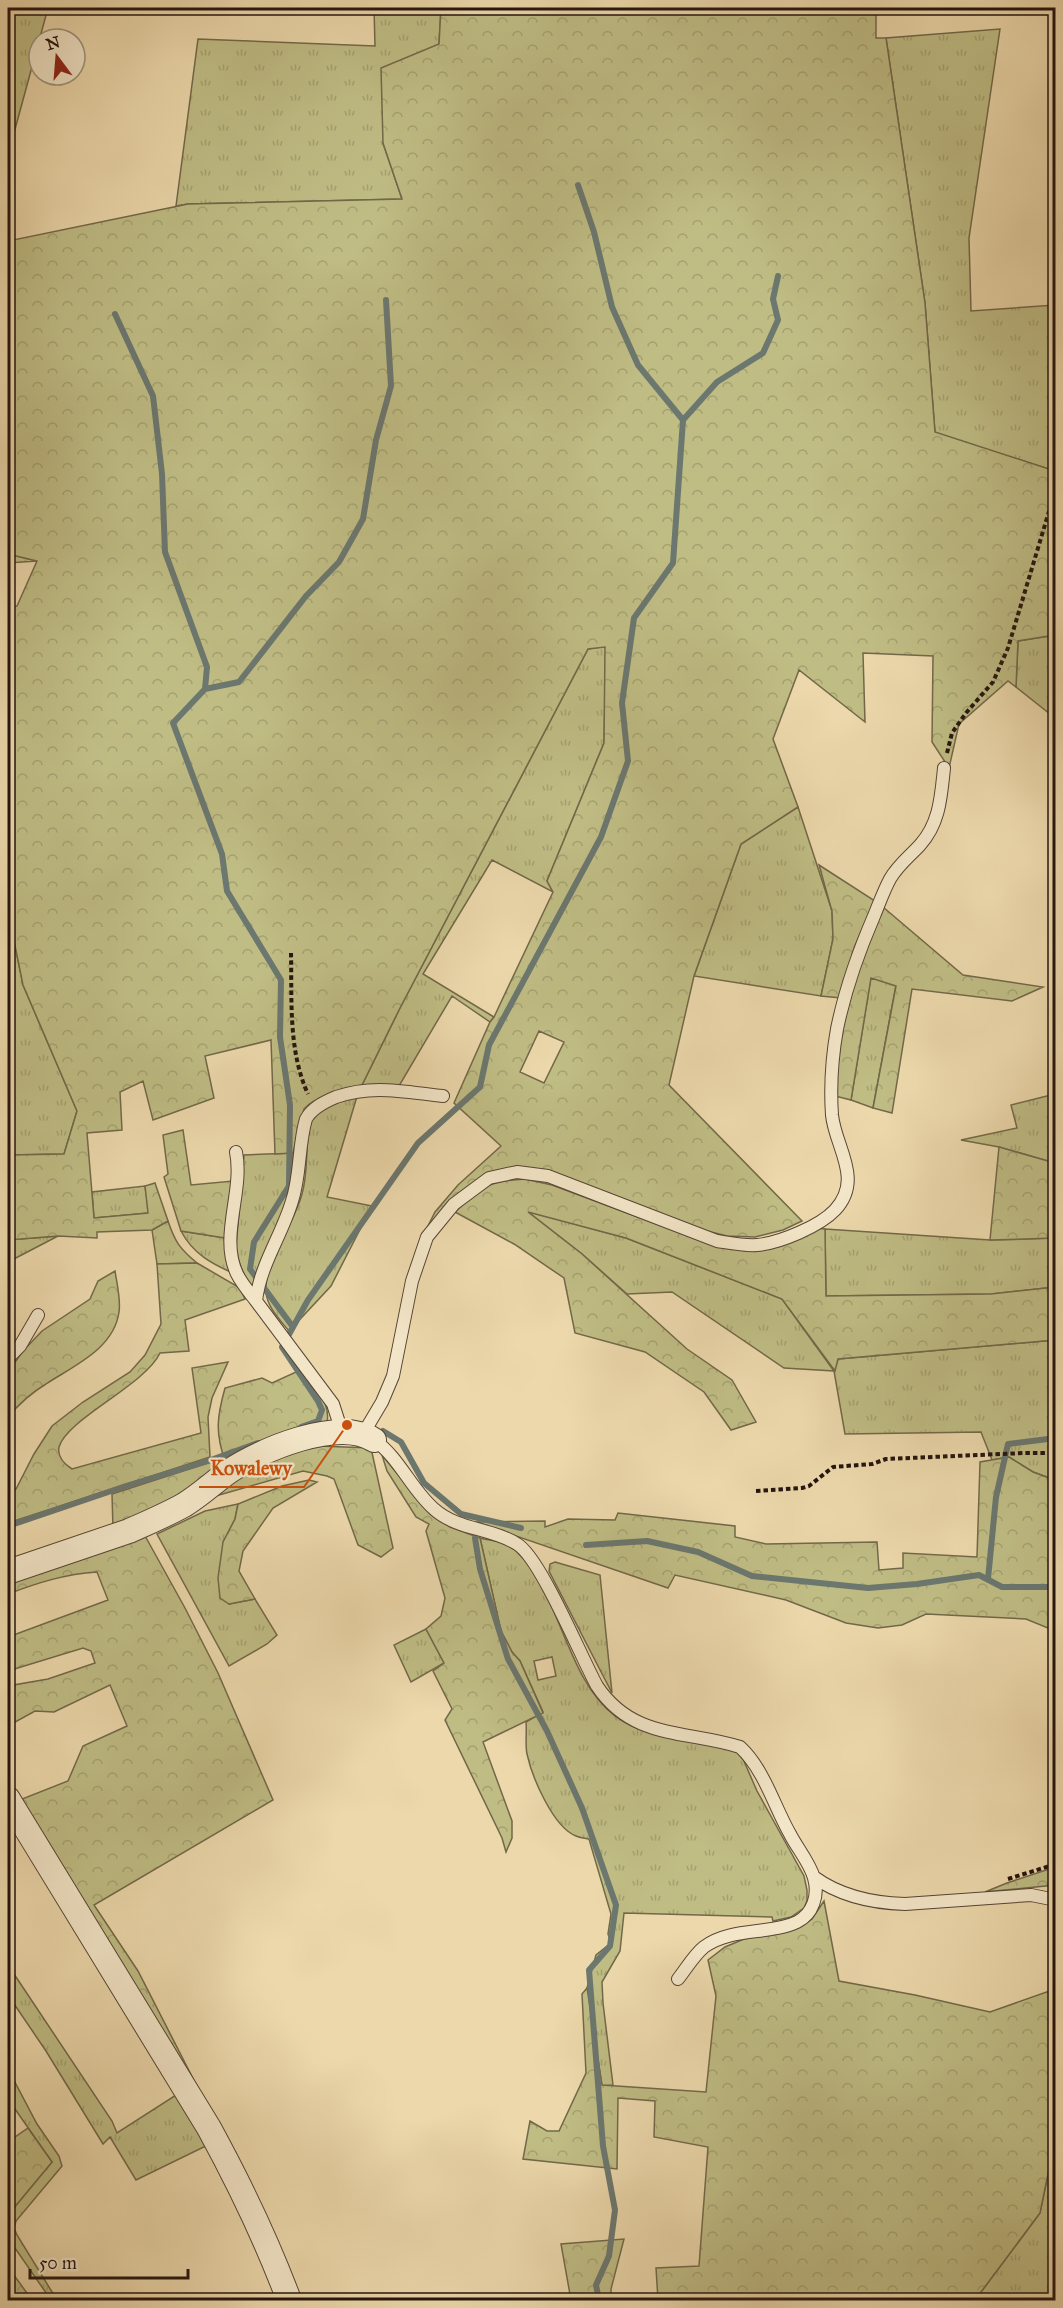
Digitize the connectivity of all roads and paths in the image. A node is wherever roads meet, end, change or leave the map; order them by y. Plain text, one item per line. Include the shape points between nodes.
1 (1056, 488) edge
2 (944, 768) joint
3 (291, 953) dead end
4 (443, 1096) dead end
5 (314, 1108) junction
6 (236, 1152) dead end
7 (256, 1301) junction
8 (38, 1315) dead end
9 (8, 1358) edge
10 (360, 1435) junction
11 (1056, 1453) edge
12 (756, 1491) dead end
13 (8, 1572) edge
14 (8, 1799) edge
15 (1056, 1864) edge
16 (814, 1877) junction
17 (980, 1898) junction
18 (1056, 1900) edge
19 (678, 1979) dead end
20 (289, 2301) edge

1 - 2 path via 999,671 952,733
2 - 10 lane via 935,822 890,879 856,959 837,1028 832,1118 844,1151 848,1178 836,1209 808,1228 779,1239 759,1245 739,1244 717,1241 548,1176 517,1172 489,1178 454,1204 427,1237 412,1281 393,1376
3 - 5 path via 296,1053
4 - 5 lane via 368,1089
5 - 7 lane via 303,1127 292,1203 270,1252
6 - 7 lane via 232,1256 237,1274
7 - 10 lane
8 - 9 lane
10 - 13 street via 310,1438 261,1454 228,1472 185,1505 129,1531
10 - 16 lane via 390,1455 439,1514 516,1542 527,1552 597,1686 620,1712 661,1731 740,1747 749,1756
11 - 12 path via 886,1459 832,1467 802,1488
14 - 20 street via 214,2136 261,2231
15 - 17 path via 995,1883 981,1892
16 - 17 lane via 854,1896 886,1903
16 - 19 lane via 812,1907 797,1922 716,1941 698,1953
17 - 18 lane via 1031,1894

